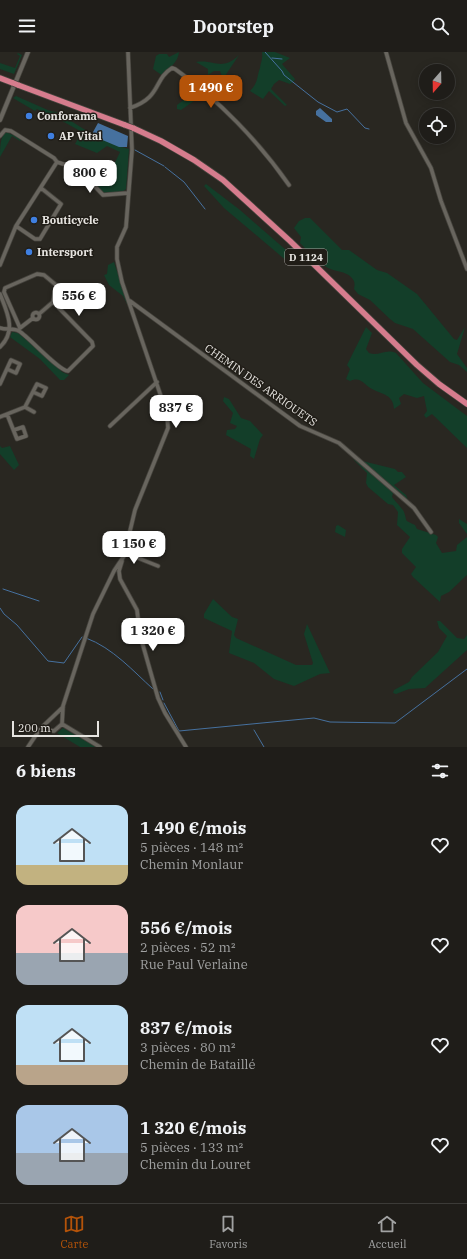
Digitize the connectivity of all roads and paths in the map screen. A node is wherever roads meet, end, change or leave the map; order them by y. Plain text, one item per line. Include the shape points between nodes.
1 (28, 52) edge
2 (128, 52) edge
3 (386, 52) edge
4 (0, 78) edge
5 (130, 108) junction
6 (0, 120) edge
7 (0, 136) edge
8 (57, 162) junction
9 (289, 185) dead end
10 (41, 188) junction
11 (128, 194) junction
12 (16, 226) junction
13 (0, 265) edge
14 (467, 269) edge
15 (0, 294) edge
16 (130, 301) junction
17 (53, 302) junction
18 (2, 304) edge
19 (0, 328) edge
20 (19, 329) junction
21 (9, 330) junction
22 (0, 347) edge
23 (7, 369) dead end
24 (157, 382) junction
25 (0, 384) edge
26 (33, 392) dead end
27 (467, 404) edge
28 (25, 408) junction
29 (34, 412) dead end
30 (7, 414) junction
31 (0, 417) edge
32 (110, 426) dead end
33 (14, 430) dead end
34 (432, 532) dead end
35 (128, 543) dead end
36 (124, 556) junction
37 (158, 566) dead end
38 (63, 706) junction
39 (62, 724) junction
40 (40, 729) junction
41 (28, 747) edge
42 (100, 747) edge
43 (186, 747) edge

1 - 6 street
2 - 5 street
3 - 14 street via 406,123 431,168 442,205
4 - 27 highway, D 1124, bridge via 132,128 168,145 223,180 417,365
5 - 9 street via 148,100 167,72 175,69 206,94 257,143
5 - 11 street via 132,150
7 - 8 street via 5,130 11,131
8 - 10 street
8 - 11 street via 69,166 88,179 103,195
10 - 12 street
10 - 12 street via 61,204 40,239 35,239
11 - 16 street via 126,227 117,247 116,260
12 - 13 street
15 - 18 street
16 - 24 street
16 - 34 street, CHEMIN DES ARRIOUETS via 300,426 339,443 414,508
17 - 20 street via 38,314 34,313 33,318
17 - 20 street via 56,285 42,274 7,286 4,292
17 - 20 street via 93,344 68,371 60,368
18 - 21 street via 10,319
19 - 21 street
20 - 21 street
21 - 22 street
23 - 25 street
24 - 32 street
24 - 36 street via 169,419 168,428 135,510
26 - 28 street
28 - 29 street
28 - 30 street
30 - 31 street
30 - 33 street
35 - 37 street via 131,545 130,552 133,556
36 - 38 street via 93,614
36 - 43 street via 119,571 120,579 137,610 140,635 158,698
38 - 39 street
38 - 40 street
39 - 40 street via 54,731
39 - 42 street
40 - 41 street

